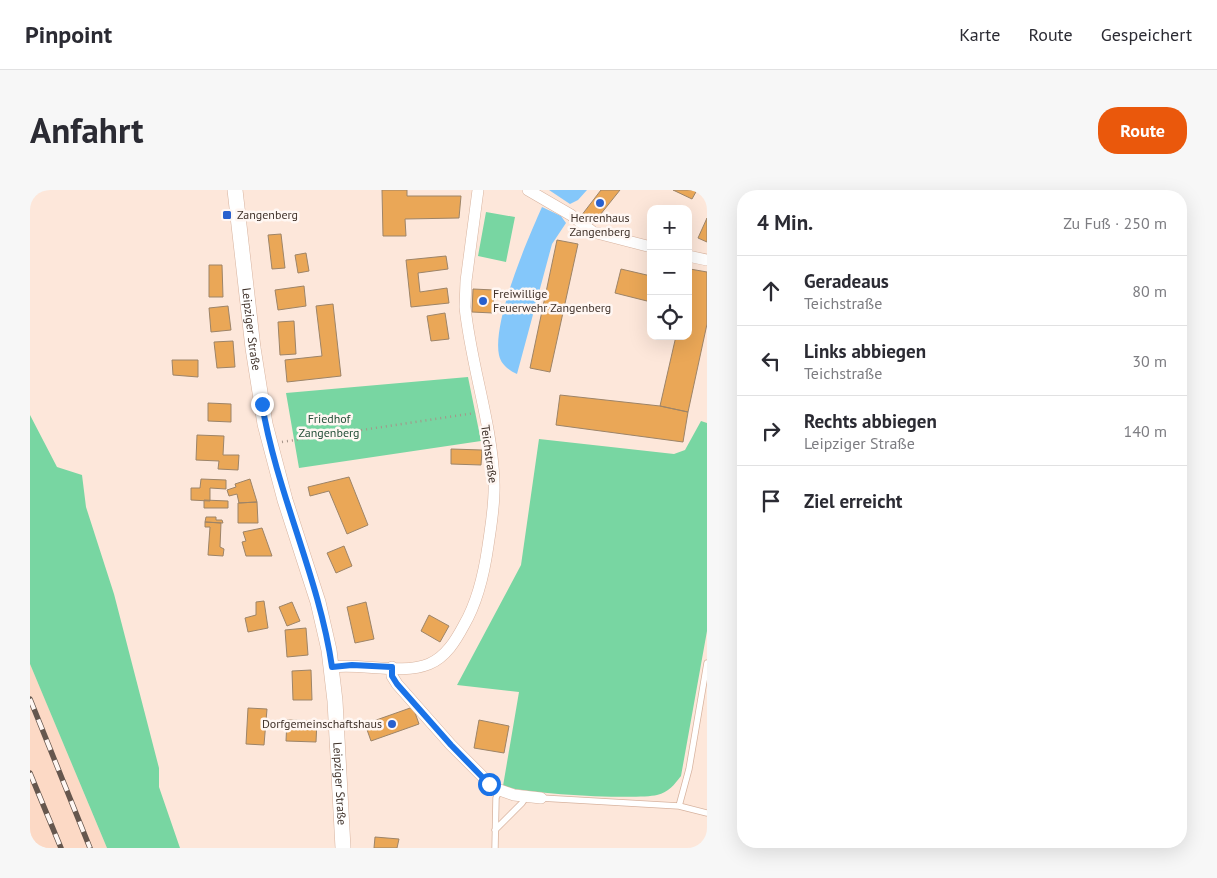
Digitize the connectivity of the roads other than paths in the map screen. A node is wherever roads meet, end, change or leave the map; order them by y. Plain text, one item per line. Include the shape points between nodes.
1 (235, 190) edge
2 (478, 190) edge
3 (528, 190) edge
4 (647, 246) edge
5 (692, 257) edge
6 (707, 260) edge
7 (707, 663) edge
8 (332, 667) junction
9 (392, 667) junction
10 (499, 791) junction
11 (526, 797) junction
12 (540, 798) joint
13 (679, 806) junction
14 (707, 813) edge
15 (495, 830) junction
16 (343, 848) edge
17 (495, 848) edge

1 - 8 street, Leipziger Straße via 254,348 270,444 318,602
2 - 9 street, Teichstraße via 465,295 494,483 486,564 472,610 446,653 423,666
3 - 4 street via 572,215 592,232
5 - 6 street
7 - 13 lane via 689,769
8 - 9 street, Teichstraße
8 - 16 street, Leipziger Straße
9 - 10 street via 392,676 416,707
10 - 11 street
10 - 15 lane
11 - 12 street
11 - 15 lane
12 - 13 lane
13 - 14 lane
15 - 17 lane

